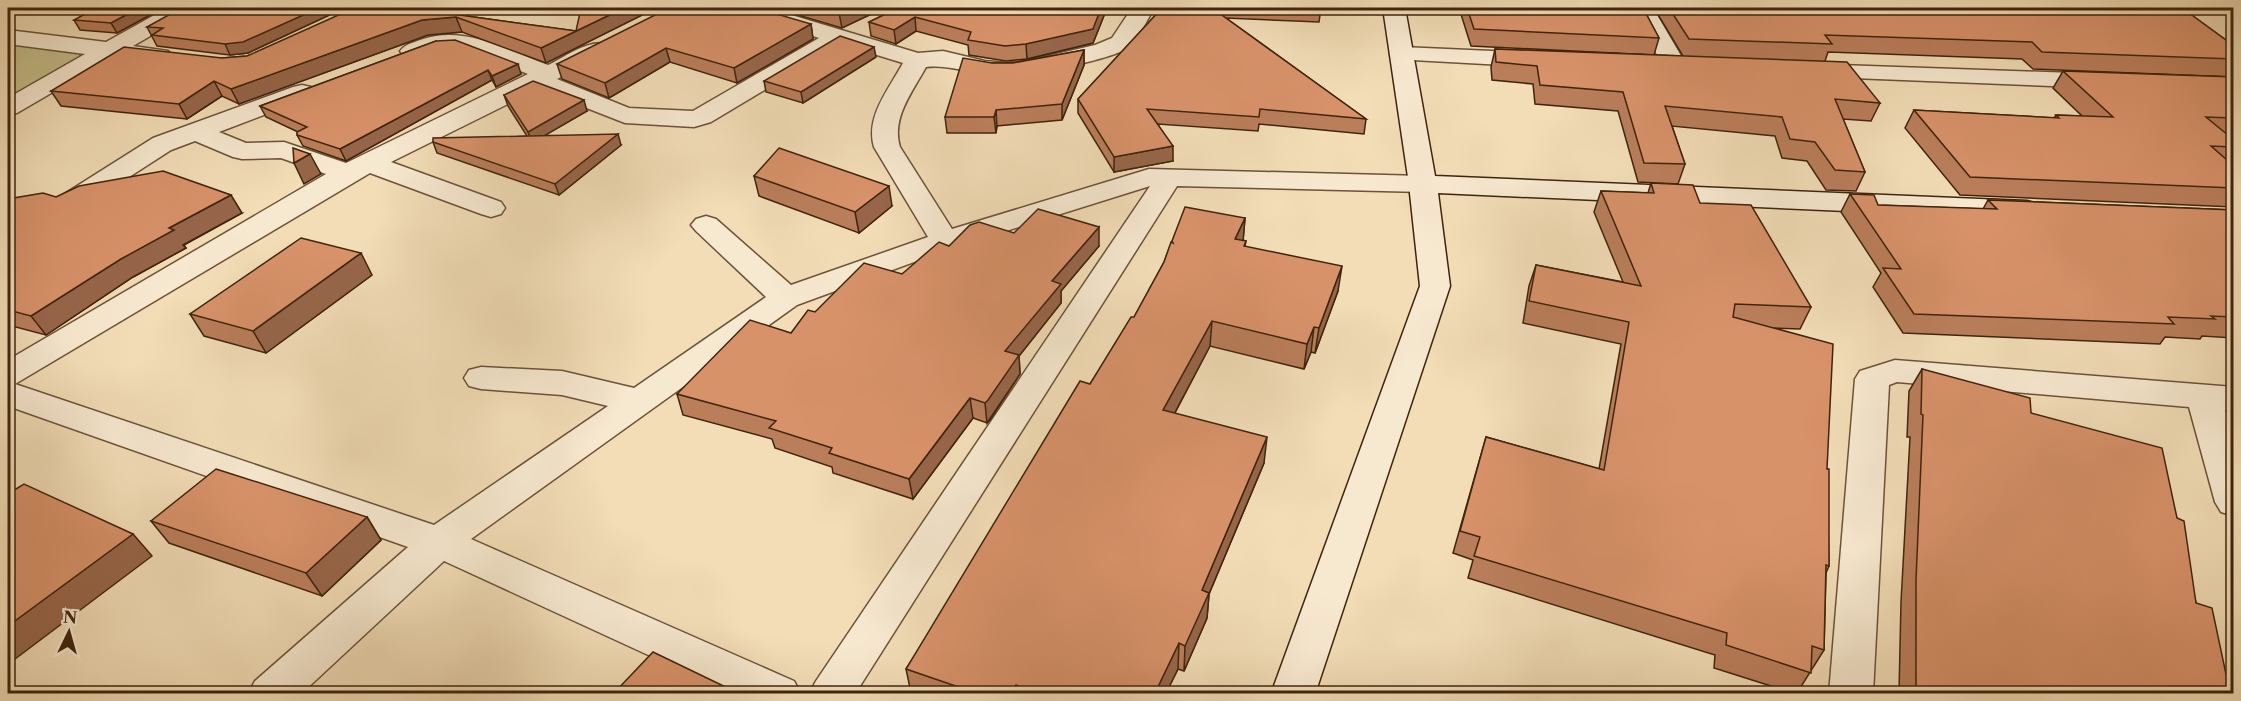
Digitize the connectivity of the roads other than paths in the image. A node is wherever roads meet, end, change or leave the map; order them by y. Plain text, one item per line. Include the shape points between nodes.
1 (182, 8) edge
2 (746, 8) edge
3 (1143, 8) edge
4 (1394, 8) edge
5 (1642, 8) edge
6 (874, 23) edge
7 (623, 36) edge
8 (8, 37) edge
9 (841, 37) junction
10 (109, 50) junction
11 (1402, 54) junction
12 (393, 58) edge
13 (186, 59) edge
14 (916, 60) junction
15 (1556, 61) edge
16 (1675, 66) edge
17 (1793, 70) edge
18 (543, 77) junction
19 (327, 82) edge
20 (2126, 82) edge
21 (8, 108) edge
22 (195, 131) junction
23 (359, 168) junction
24 (1170, 176) junction
25 (1423, 184) junction
26 (68, 204) edge
27 (491, 208) dead end
28 (2055, 211) edge
29 (706, 225) dead end
30 (945, 241) junction
31 (786, 298) junction
32 (8, 375) edge
33 (481, 378) dead end
34 (8, 394) edge
35 (2218, 398) edge
36 (639, 401) junction
37 (2234, 502) edge
38 (439, 542) junction
39 (270, 693) edge
40 (779, 693) edge
41 (831, 693) edge
42 (1293, 693) edge
43 (1851, 693) edge

1 - 10 street
2 - 9 street
3 - 14 street via 1120,44 1038,66 1006,70 943,58
4 - 11 street
5 - 16 street
6 - 9 street
7 - 18 street
8 - 10 street
9 - 14 street
9 - 18 street via 694,119 625,115
10 - 13 street
10 - 21 street
11 - 15 street
11 - 25 street
12 - 18 street via 437,42 462,41
14 - 30 street via 887,116 883,134 887,147
17 - 20 street
18 - 23 street
19 - 22 street
22 - 23 street via 235,149 284,150
22 - 26 street via 162,144
23 - 27 street
23 - 32 street
24 - 25 street
24 - 30 street via 1149,177
24 - 41 street
25 - 28 street
25 - 42 street via 1435,286
29 - 31 street
30 - 31 street
31 - 36 street
33 - 36 street via 562,383
34 - 38 street
35 - 37 street
35 - 43 street via 1895,371 1872,379
36 - 38 street
38 - 39 street
38 - 40 street

